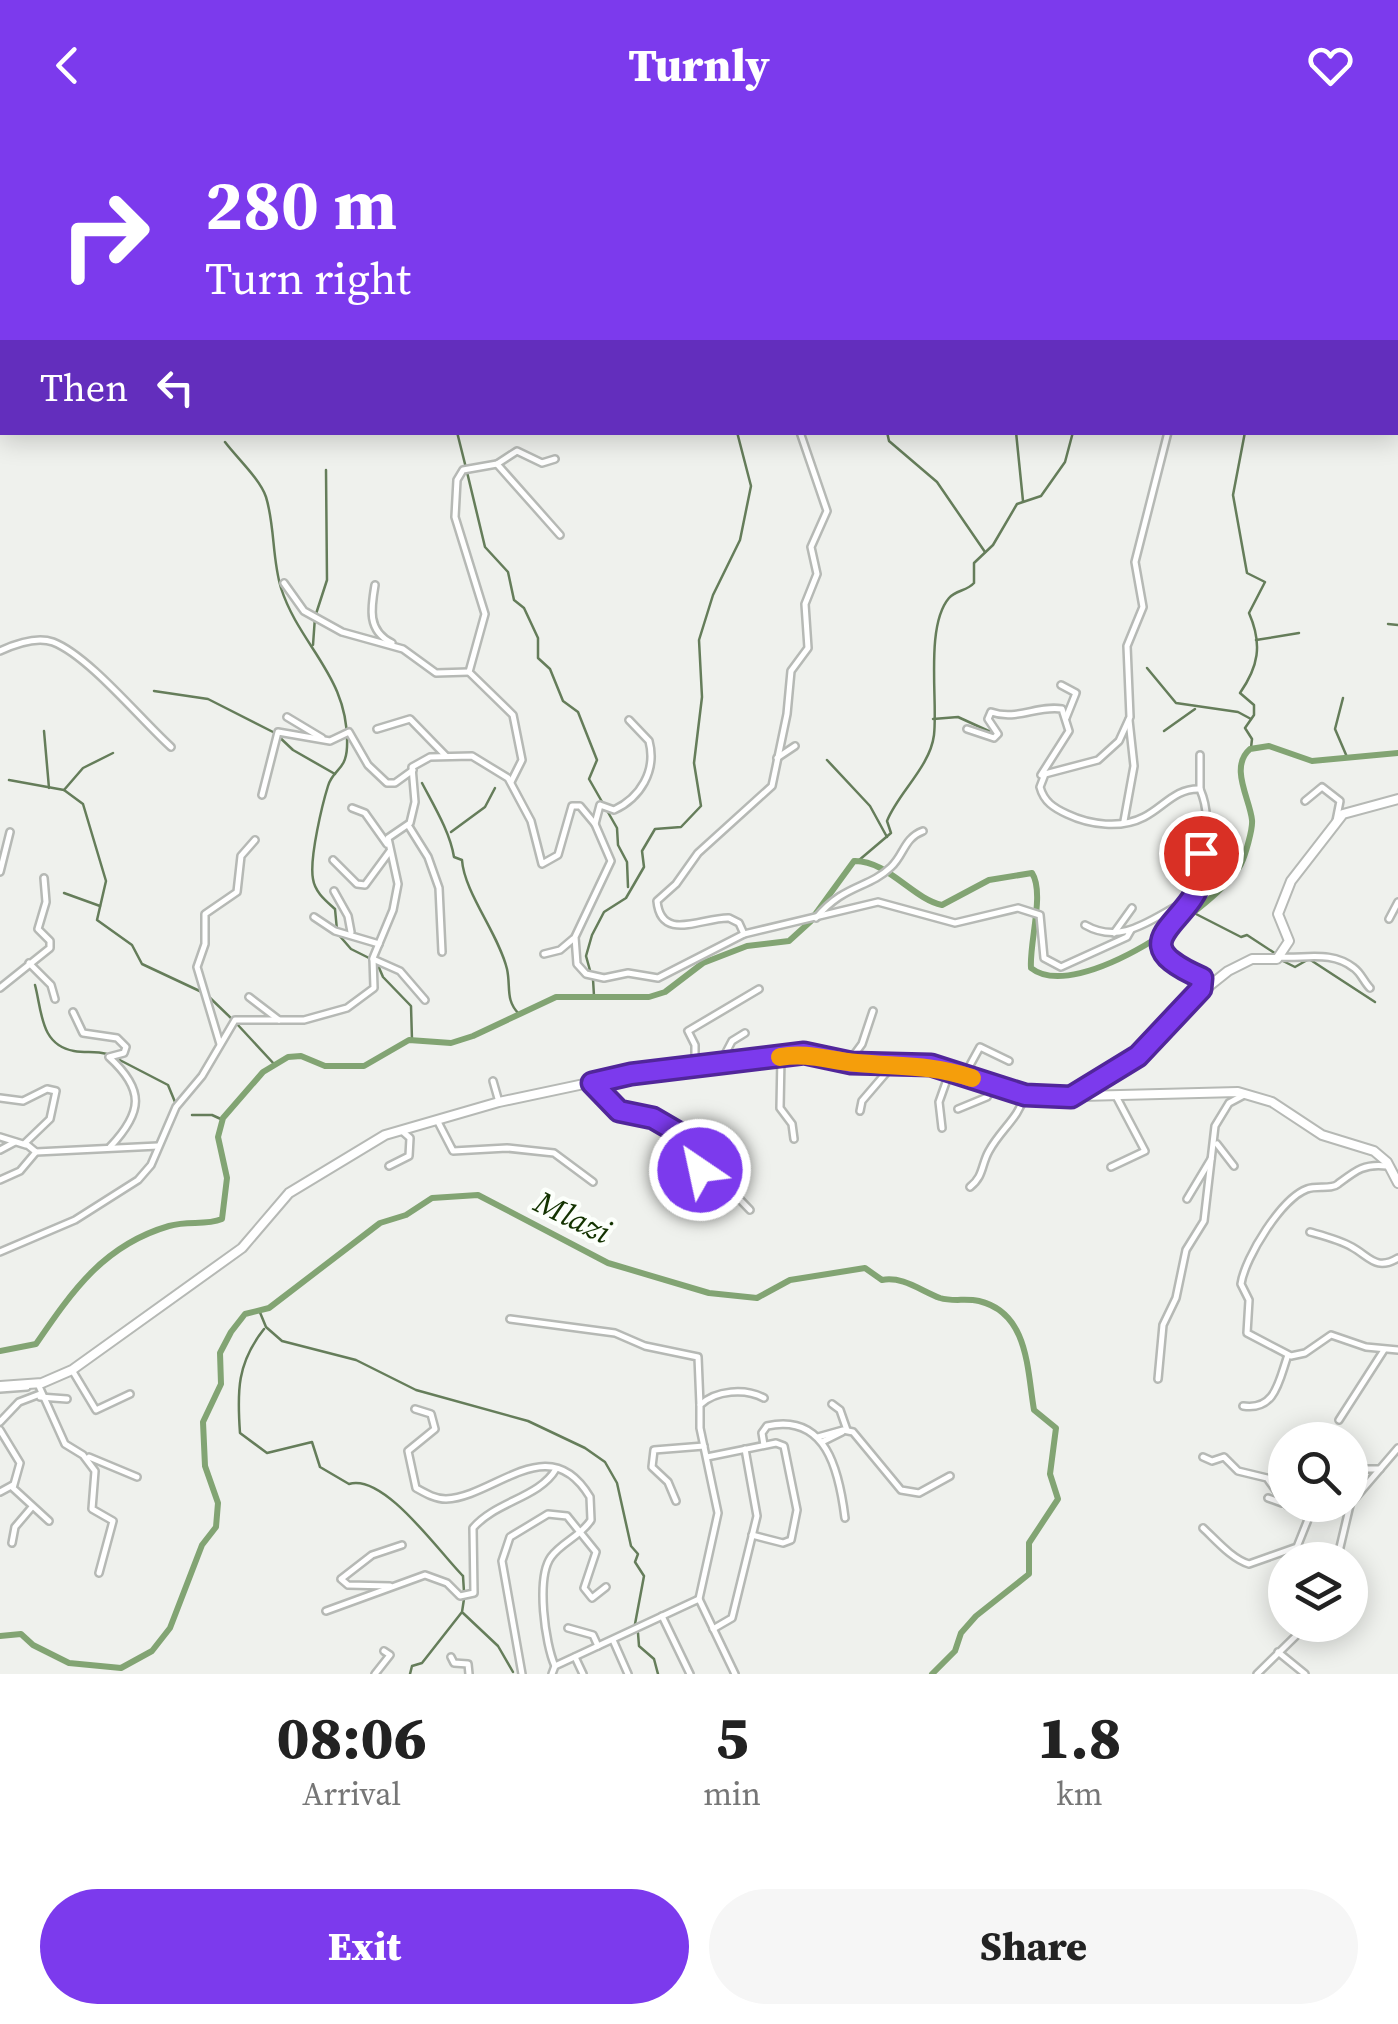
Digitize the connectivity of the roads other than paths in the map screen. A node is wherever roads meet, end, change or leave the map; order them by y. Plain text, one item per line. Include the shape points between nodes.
1 (801, 435) edge
2 (1167, 435) edge
3 (555, 459) dead end
4 (497, 464) junction
5 (560, 535) dead end
6 (284, 583) dead end
7 (375, 585) dead end
8 (404, 648) junction
9 (0, 651) edge
10 (469, 672) junction
11 (1061, 685) dead end
12 (288, 717) dead end
13 (1066, 718) junction
14 (1129, 718) junction
15 (629, 720) dead end
16 (377, 729) dead end
17 (967, 729) dead end
18 (330, 741) junction
19 (171, 746) dead end
20 (795, 746) dead end
21 (1200, 755) dead end
22 (448, 757) junction
23 (777, 758) junction
24 (413, 770) junction
25 (1041, 778) junction
26 (511, 782) junction
27 (1200, 789) junction
28 (262, 795) dead end
29 (1398, 799) edge
30 (1305, 801) dead end
31 (352, 808) dead end
32 (1124, 821) junction
33 (595, 824) junction
34 (1335, 824) junction
35 (408, 825) junction
36 (923, 831) dead end
37 (10, 832) dead end
38 (255, 840) dead end
39 (390, 849) junction
40 (332, 860) dead end
41 (0, 872) edge
42 (44, 878) dead end
43 (334, 891) dead end
44 (1186, 902) junction
45 (1398, 902) edge
46 (1132, 908) dead end
47 (314, 917) dead end
48 (1389, 919) dead end
49 (814, 920) junction
50 (1085, 926) dead end
51 (1131, 930) junction
52 (1114, 933) junction
53 (353, 934) junction
54 (744, 934) junction
55 (575, 937) junction
56 (380, 944) junction
57 (442, 952) dead end
58 (544, 954) dead end
59 (1279, 957) junction
60 (374, 959) junction
61 (29, 963) junction
62 (1203, 980) junction
63 (1217, 980) junction
64 (0, 988) edge
65 (760, 988) dead end
66 (1370, 988) dead end
67 (248, 997) dead end
68 (55, 1000) dead end
69 (425, 1000) dead end
70 (1184, 1006) junction
71 (872, 1010) dead end
72 (73, 1012) dead end
73 (282, 1022) junction
74 (745, 1033) dead end
75 (221, 1047) junction
76 (781, 1056) junction
77 (1009, 1060) dead end
78 (848, 1062) junction
79 (894, 1063) junction
80 (721, 1064) junction
81 (695, 1068) junction
82 (950, 1071) junction
83 (964, 1076) junction
84 (494, 1081) dead end
85 (592, 1083) junction
86 (994, 1085) junction
87 (1247, 1093) junction
88 (1025, 1095) junction
89 (1071, 1097) junction
90 (0, 1098) edge
91 (1117, 1098) junction
92 (500, 1102) junction
93 (958, 1109) dead end
94 (860, 1112) dead end
95 (437, 1118) junction
96 (942, 1128) dead end
97 (400, 1129) junction
98 (0, 1138) edge
99 (794, 1139) dead end
100 (15, 1142) junction
101 (1215, 1142) junction
102 (26, 1145) junction
103 (158, 1146) junction
104 (110, 1148) junction
105 (0, 1150) edge
106 (36, 1152) junction
107 (1214, 1157) junction
108 (389, 1166) dead end
109 (1234, 1166) dead end
110 (1111, 1167) dead end
111 (1390, 1167) junction
112 (0, 1180) edge
113 (1398, 1180) edge
114 (593, 1182) dead end
115 (970, 1187) dead end
116 (1187, 1198) dead end
117 (750, 1210) dead end
118 (1310, 1232) dead end
119 (0, 1252) edge
120 (1398, 1258) edge
121 (510, 1318) dead end
122 (1384, 1350) junction
123 (1398, 1350) edge
124 (1288, 1356) junction
125 (72, 1370) junction
126 (1158, 1379) dead end
127 (0, 1388) edge
128 (38, 1390) junction
129 (130, 1394) dead end
130 (764, 1398) dead end
131 (67, 1399) dead end
132 (832, 1404) dead end
133 (700, 1405) junction
134 (1243, 1406) dead end
135 (416, 1409) dead end
136 (1339, 1420) dead end
137 (0, 1422) edge
138 (0, 1430) edge
139 (845, 1430) junction
140 (820, 1440) junction
141 (764, 1445) junction
142 (4, 1446) edge
143 (704, 1446) junction
144 (1398, 1448) edge
145 (745, 1449) junction
146 (707, 1457) junction
147 (1203, 1457) dead end
148 (86, 1458) junction
149 (1368, 1469) edge
150 (1380, 1469) junction
151 (556, 1470) junction
152 (950, 1476) dead end
153 (137, 1477) dead end
154 (1268, 1481) edge
155 (1368, 1483) edge
156 (14, 1486) junction
157 (0, 1492) edge
158 (676, 1501) dead end
159 (32, 1507) junction
160 (846, 1518) dead end
161 (49, 1522) dead end
162 (1307, 1522) edge
163 (1203, 1528) dead end
164 (582, 1531) junction
165 (752, 1535) junction
166 (12, 1543) dead end
167 (402, 1545) dead end
168 (99, 1574) dead end
169 (394, 1586) junction
170 (606, 1587) dead end
171 (699, 1600) junction
172 (326, 1611) dead end
173 (662, 1616) junction
174 (568, 1628) dead end
175 (713, 1629) junction
176 (612, 1640) junction
177 (1289, 1642) edge
178 (598, 1646) junction
179 (384, 1651) dead end
180 (1278, 1652) junction
181 (451, 1656) dead end
182 (574, 1657) junction
183 (555, 1666) junction
184 (375, 1674) edge
185 (469, 1674) edge
186 (522, 1674) edge
187 (552, 1674) edge
188 (582, 1674) edge
189 (628, 1674) edge
190 (690, 1674) edge
191 (735, 1674) edge
192 (1257, 1674) edge
193 (1305, 1674) edge

1 - 23 street via 828,511 812,543 817,574 805,604 808,648 790,672
2 - 14 street via 1135,562 1143,610 1127,646
3 - 4 street via 542,463 517,451
4 - 5 street
4 - 10 street via 463,470 456,487 459,540 484,602
6 - 8 street via 295,603 327,624 355,638
7 - 8 street via 373,623 384,640
8 - 10 street via 436,673
9 - 19 street via 50,640 88,666
10 - 26 street via 513,715 522,760
11 - 13 street via 1076,693
12 - 18 street
13 - 17 street via 1059,707 1017,717 994,712 988,719 996,738
13 - 25 street via 1068,732
14 - 25 street via 1104,756
14 - 32 street via 1134,766
15 - 33 street via 649,742 650,767 637,797 616,810 600,805
16 - 22 street via 410,720
18 - 24 street via 352,734 387,783
18 - 28 street via 276,733
20 - 23 street
21 - 27 street
22 - 24 street via 422,760
22 - 26 street via 476,758
23 - 54 street via 772,786 698,853 657,902 671,925 724,917
24 - 35 street
25 - 32 street via 1044,798 1063,812 1104,825
26 - 33 street via 542,864 558,855 572,806
27 - 32 street via 1169,798 1142,819
27 - 44 street via 1208,832 1202,878
29 - 34 street via 1359,806
30 - 34 street via 1322,788 1335,794
31 - 39 street via 365,813
33 - 55 street via 610,868
34 - 59 street via 1284,893 1278,914 1289,941
35 - 39 street via 389,835
35 - 57 street via 439,888
36 - 49 street via 907,841 894,865 839,893
37 - 41 street
38 - 75 street via 240,856 236,894 205,914 197,962
39 - 40 street via 365,884
39 - 56 street via 398,884
42 - 61 street via 38,929 51,945
43 - 53 street
44 - 51 street
44 - 62 street via 1163,932 1161,948 1167,960
45 - 48 street
46 - 52 street
47 - 53 street
49 - 51 street via 878,902 955,923 1018,908 1040,917 1040,948 1050,965 1077,960
49 - 54 street
50 - 52 street
51 - 52 street
53 - 56 street
54 - 55 street via 653,978 586,974 577,964
55 - 58 street
56 - 60 street
59 - 63 street via 1249,960
59 - 66 street via 1334,959 1353,967
60 - 69 street via 400,971
60 - 73 street via 376,985 358,1001
61 - 64 street
61 - 68 street via 51,985
62 - 63 street
62 - 70 street
63 - 70 street
65 - 81 street via 688,1031
67 - 73 street
70 - 89 street via 1131,1061
71 - 78 street via 862,1044
72 - 104 street via 83,1033 117,1038 126,1048 109,1057 131,1078 135,1098 126,1132
73 - 75 street via 235,1020
74 - 80 street via 732,1041
75 - 103 street via 176,1107
76 - 78 street
76 - 80 street
76 - 99 street via 780,1108
77 - 83 street via 980,1048
78 - 79 street
79 - 82 street
79 - 94 street via 862,1100
80 - 81 street
81 - 85 street
82 - 83 street
82 - 96 street via 939,1102
83 - 86 street
84 - 92 street
85 - 92 street
85 - 117 street via 619,1111 677,1132 700,1170
86 - 88 street
86 - 93 street via 987,1096
87 - 91 street
87 - 101 street via 1226,1107
87 - 111 street via 1322,1135 1374,1151
88 - 89 street
88 - 115 street
89 - 91 street
90 - 102 street via 24,1101 56,1091 50,1119
91 - 110 street via 1145,1151
92 - 95 street
95 - 97 street
95 - 114 street via 452,1151 549,1152
97 - 108 street via 410,1136 411,1152
97 - 125 street via 290,1193 242,1248
98 - 100 street
100 - 102 street
100 - 105 street
101 - 107 street
101 - 109 street
102 - 106 street
103 - 104 street
103 - 119 street via 138,1180 75,1220
104 - 106 street
106 - 112 street
107 - 116 street
107 - 126 street via 1204,1221 1186,1250 1163,1324
111 - 113 street
111 - 124 street via 1361,1168 1336,1186 1304,1190 1275,1215 1259,1243 1241,1277 1250,1300 1246,1331
118 - 120 street via 1348,1244 1372,1263
121 - 133 street via 614,1332 698,1357
122 - 123 street
122 - 124 street via 1331,1335 1306,1353
122 - 136 street
124 - 134 street via 1274,1396
125 - 128 street
125 - 129 street via 96,1410
127 - 128 street
128 - 131 street
128 - 137 street
128 - 148 street via 64,1444
130 - 133 street via 724,1393
132 - 139 street
133 - 143 street
135 - 151 street via 431,1414 435,1430 409,1448 413,1486 449,1499 530,1468
138 - 142 street
139 - 140 street
139 - 152 street via 901,1490 920,1493
140 - 141 street via 787,1422 764,1428
140 - 160 street
141 - 145 street
141 - 165 street via 784,1446 796,1520 788,1542
142 - 156 street via 20,1463
143 - 146 street
143 - 158 street via 654,1450 652,1466
144 - 150 street
145 - 146 street
145 - 165 street via 757,1510
146 - 171 street via 718,1513
147 - 154 street via 1224,1457 1238,1471
148 - 153 street
148 - 168 street via 96,1474 90,1506 114,1524
149 - 150 street
150 - 155 street
151 - 164 street via 577,1480 590,1498 592,1514
151 - 169 street via 547,1484 509,1500 473,1528 474,1593 460,1596 429,1575
156 - 157 street
156 - 159 street
159 - 161 street
159 - 166 street via 15,1527
162 - 163 street via 1297,1547 1249,1564
164 - 170 street via 596,1552 583,1581 592,1598
164 - 183 street via 552,1556 544,1576 546,1638
164 - 186 street via 567,1516 548,1514 506,1543 502,1561
165 - 175 street via 732,1618
167 - 169 street via 372,1554 341,1579 348,1586
169 - 172 street
171 - 173 street
171 - 175 street
173 - 176 street
173 - 190 street
174 - 178 street via 592,1634
175 - 191 street
176 - 178 street
176 - 189 street
177 - 180 street
178 - 182 street
179 - 184 street via 390,1655
180 - 192 street
180 - 193 street
181 - 185 street via 453,1663 468,1664
182 - 183 street
182 - 188 street
183 - 187 street

